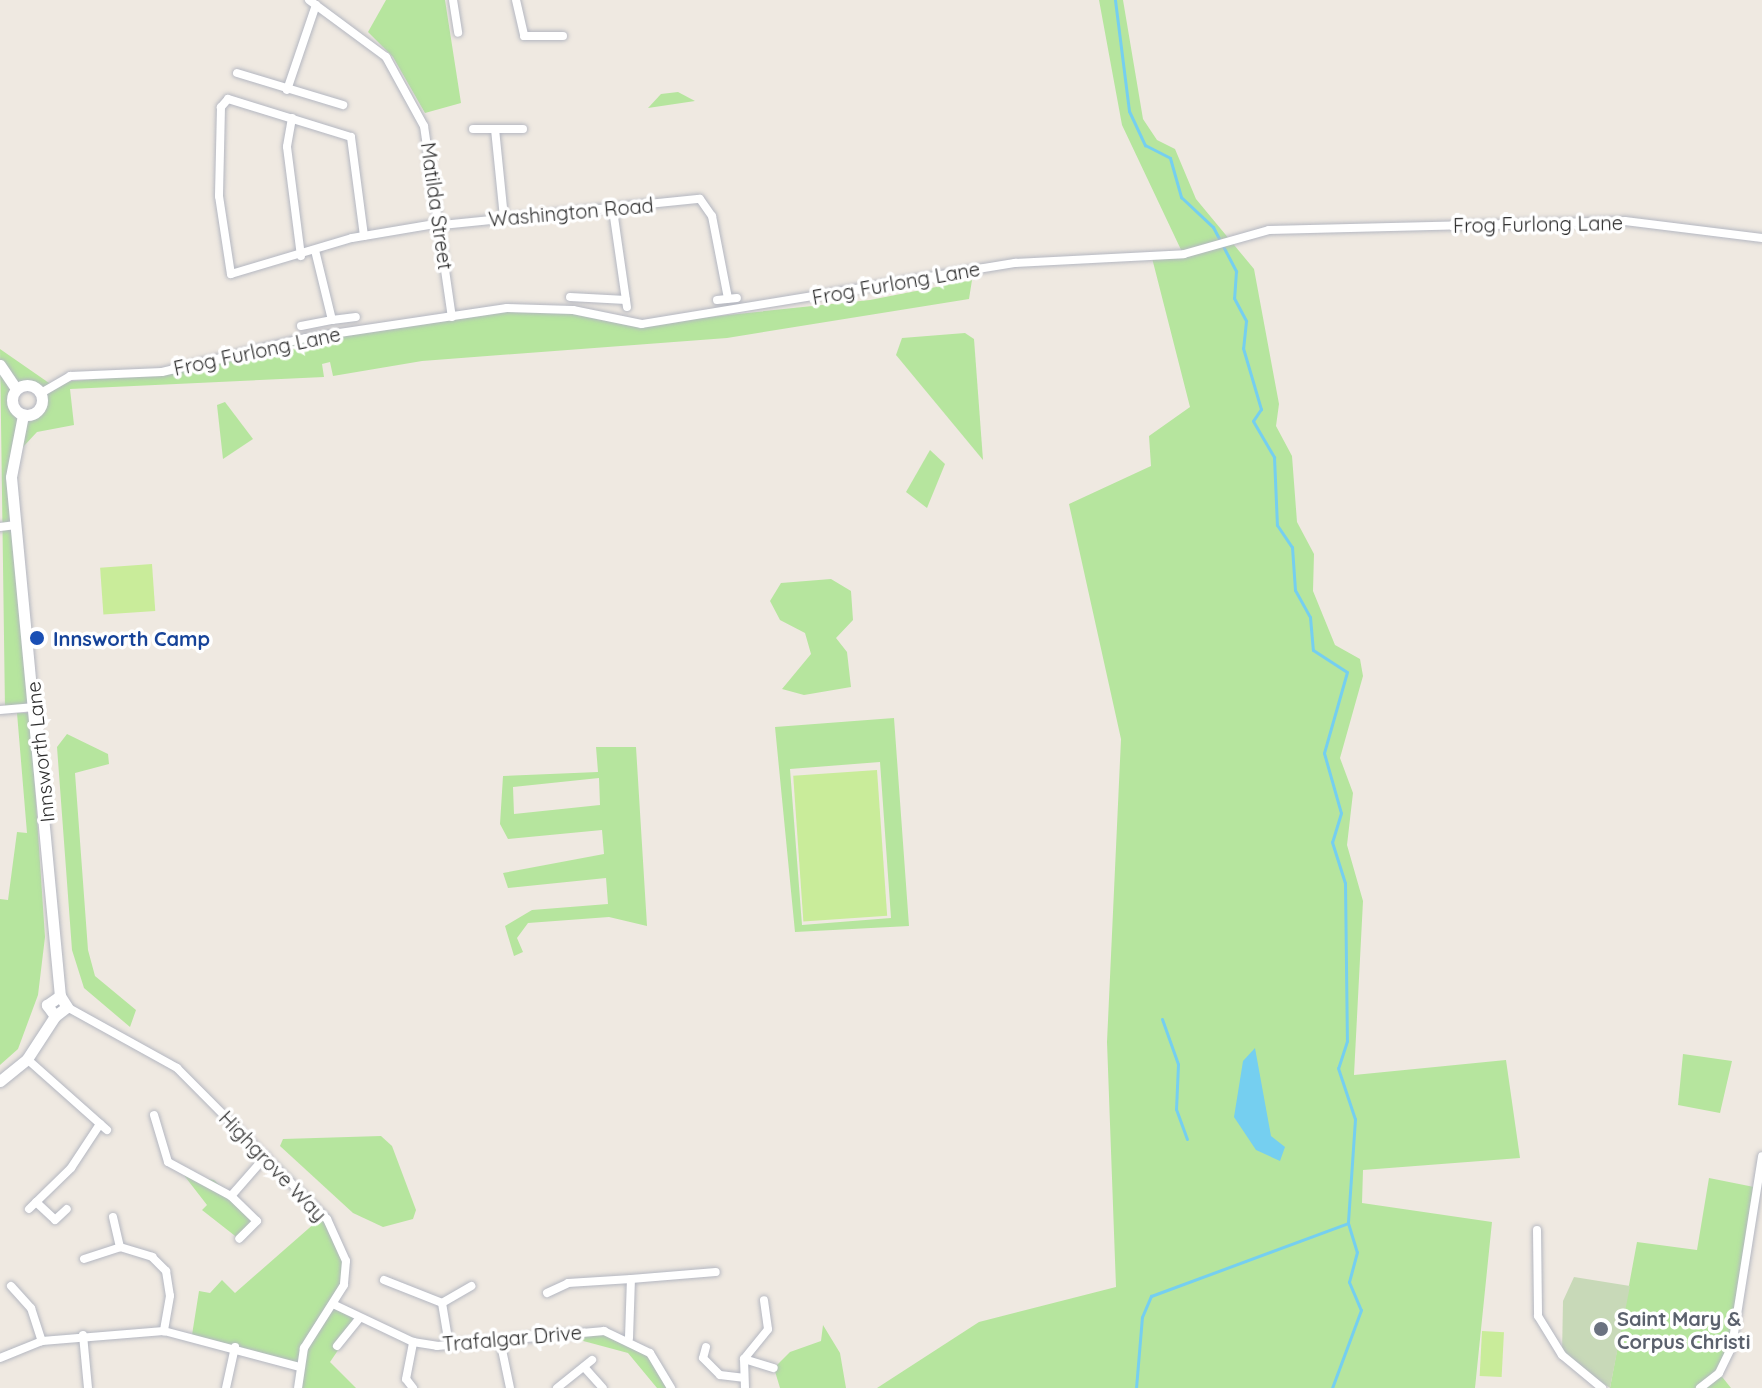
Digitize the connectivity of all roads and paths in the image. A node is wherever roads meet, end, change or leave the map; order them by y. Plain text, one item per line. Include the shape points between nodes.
1 (453, 0) edge
2 (516, 0) edge
3 (313, 2) edge
4 (458, 33) dead end
5 (563, 36) dead end
6 (237, 73) dead end
7 (287, 90) junction
8 (343, 105) dead end
9 (292, 118) junction
10 (473, 129) dead end
11 (495, 129) junction
12 (523, 129) dead end
13 (613, 210) junction
14 (504, 218) junction
15 (442, 224) junction
16 (364, 236) junction
17 (1762, 238) edge
18 (315, 250) junction
19 (301, 256) junction
20 (570, 297) dead end
21 (717, 300) dead end
22 (356, 317) dead end
23 (452, 317) junction
24 (332, 320) junction
25 (301, 326) dead end
26 (0, 365) edge
27 (16, 389) junction
28 (41, 393) junction
29 (23, 415) junction
30 (16, 525) junction
31 (0, 527) edge
32 (36, 707) junction
33 (0, 710) edge
34 (60, 996) junction
35 (67, 1007) junction
36 (55, 1016) junction
37 (27, 1059) junction
38 (0, 1081) edge
39 (154, 1115) dead end
40 (153, 1125) junction
41 (142, 1126) dead end
42 (266, 1156) junction
43 (1762, 1156) edge
44 (231, 1196) junction
45 (67, 1209) dead end
46 (265, 1213) dead end
47 (113, 1217) dead end
48 (257, 1221) junction
49 (1537, 1230) dead end
50 (239, 1239) dead end
51 (120, 1247) junction
52 (97, 1255) junction
53 (84, 1259) dead end
54 (100, 1268) dead end
55 (716, 1272) dead end
56 (704, 1273) junction
57 (551, 1279) dead end
58 (631, 1279) junction
59 (384, 1280) dead end
60 (705, 1283) dead end
61 (394, 1284) junction
62 (11, 1286) dead end
63 (471, 1286) dead end
64 (557, 1288) junction
65 (390, 1293) dead end
66 (547, 1293) dead end
67 (764, 1300) dead end
68 (442, 1303) junction
69 (335, 1305) junction
70 (360, 1318) junction
71 (164, 1331) junction
72 (83, 1335) junction
73 (629, 1338) junction
74 (500, 1340) junction
75 (42, 1341) junction
76 (413, 1342) junction
77 (449, 1345) junction
78 (337, 1346) dead end
79 (235, 1347) junction
80 (706, 1347) dead end
81 (0, 1358) edge
82 (744, 1359) junction
83 (296, 1366) junction
84 (774, 1368) dead end
85 (743, 1378) junction
86 (88, 1388) edge
87 (226, 1388) edge
88 (298, 1388) edge
89 (413, 1388) edge
90 (510, 1388) edge
91 (557, 1388) edge
92 (603, 1388) edge
93 (671, 1388) edge
94 (745, 1388) edge
95 (1602, 1388) edge
96 (1700, 1388) edge

1 - 4 street
2 - 5 street via 524,36
3 - 7 street
3 - 15 street, Matilda Street via 376,48 402,79 432,150
6 - 7 street
7 - 8 street
9 - 16 street via 351,137
9 - 19 street via 287,147
9 - 19 street, Washington Road via 228,99 221,107 219,196 228,272
10 - 11 street
11 - 12 street
11 - 14 street
13 - 14 street, Washington Road
13 - 20 street via 626,304
13 - 21 street, Washington Road via 700,199 712,216 733,298
14 - 15 street, Washington Road
15 - 16 street, Washington Road
15 - 23 street, Matilda Street
16 - 18 street, Washington Road
17 - 23 street, Frog Furlong Lane via 1625,221 1269,230 1152,258 987,267 642,324 534,306
18 - 19 street, Washington Road
18 - 24 street
22 - 24 street
23 - 28 street, Frog Furlong Lane via 306,338 162,372 70,376
24 - 25 street
26 - 27 street
27 - 28 street via 32,385
27 - 29 street via 13,406
28 - 29 street via 39,410
29 - 30 street, Innsworth Lane via 11,460
30 - 31 street
30 - 32 street, Innsworth Lane
32 - 33 street
32 - 34 street, Innsworth Lane
34 - 35 street
34 - 36 street via 47,1005
35 - 36 street
35 - 42 street, Highgrove Way via 177,1068
36 - 37 street
37 - 38 street
37 - 45 street via 103,1127 33,1206 55,1220
39 - 40 street
40 - 41 street
40 - 44 street via 168,1162
42 - 44 street
42 - 69 street, Highgrove Way via 339,1240 346,1261
43 - 96 street via 1732,1346 1719,1373
44 - 48 street
46 - 48 street
47 - 51 street
48 - 50 street
49 - 95 street via 1538,1316 1562,1355
51 - 52 street
51 - 71 street via 166,1271
52 - 53 street
52 - 54 street
55 - 56 street
56 - 58 street
56 - 60 street
57 - 64 street
58 - 64 street
58 - 73 street
59 - 61 street
61 - 65 street
61 - 68 street
62 - 75 street via 33,1304
63 - 68 street
64 - 66 street
67 - 82 street via 775,1311
68 - 77 street
69 - 70 street, Trafalgar Drive
69 - 83 street, Highgrove Way
70 - 76 street, Trafalgar Drive
70 - 78 street
71 - 72 street
71 - 79 street
72 - 75 street
72 - 86 street
73 - 74 street, Trafalgar Drive via 604,1331
73 - 93 street via 650,1353
74 - 77 street, Trafalgar Drive
74 - 90 street
75 - 81 street
76 - 77 street, Trafalgar Drive
76 - 89 street via 406,1379
79 - 83 street
79 - 87 street
80 - 85 street via 700,1360 720,1375
82 - 84 street
82 - 85 street
83 - 88 street
85 - 94 street
91 - 92 street via 588,1364

